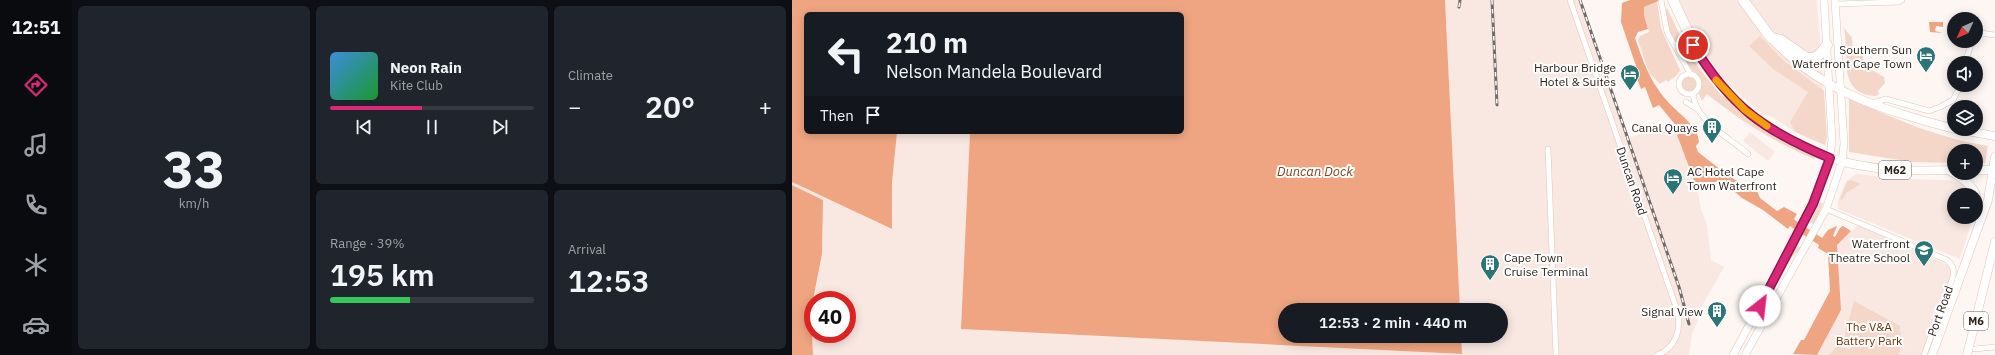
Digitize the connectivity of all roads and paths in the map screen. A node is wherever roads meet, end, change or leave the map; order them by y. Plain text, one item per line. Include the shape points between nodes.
1 (1570, 0) edge
2 (1673, 0) edge
3 (1743, 0) edge
4 (1824, 0) edge
5 (1662, 1) edge
6 (1901, 1) edge
7 (1836, 2) edge
8 (1983, 33) edge
9 (1995, 35) edge
10 (1770, 36) junction
11 (1827, 45) junction
12 (1695, 47) joint
13 (1680, 57) junction
14 (1691, 75) junction
15 (1682, 77) junction
16 (1828, 85) junction
17 (1840, 91) junction
18 (1958, 92) edge
19 (1684, 93) junction
20 (1692, 93) junction
21 (1686, 102) junction
22 (1870, 103) junction
23 (1700, 112) junction
24 (1947, 127) edge
25 (1983, 134) edge
26 (1995, 136) edge
27 (1548, 149) dead end
28 (1748, 154) dead end
29 (1995, 157) edge
30 (1830, 158) junction
31 (1842, 162) junction
32 (1947, 170) edge
33 (1983, 170) edge
34 (1994, 170) edge
35 (1965, 180) edge
36 (1826, 209) junction
37 (1978, 230) junction
38 (1995, 242) edge
39 (1995, 347) edge
40 (1975, 349) dead end
41 (1556, 355) edge
42 (1657, 355) edge
43 (1733, 355) edge
44 (1745, 355) edge
45 (1924, 355) edge
46 (1932, 355) edge
47 (1966, 355) edge

1 - 42 street, Duncan Road via 1678,315 1679,326 1674,341 1668,349
2 - 12 highway
3 - 10 highway
4 - 11 street
5 - 13 street via 1667,32
6 - 7 street
7 - 17 street
8 - 9 street
10 - 11 highway via 1781,40 1810,59 1822,53
10 - 16 main road via 1793,59
11 - 16 street
12 - 30 main road via 1716,81 1745,110 1804,148
13 - 14 street
13 - 15 street via 1684,68
14 - 15 street
14 - 20 street via 1698,81 1698,88
15 - 19 street via 1679,85
16 - 17 main road
16 - 30 street via 1832,140
17 - 22 main road
17 - 31 street via 1844,143
18 - 22 street via 1953,100 1934,110 1924,110 1886,99
19 - 20 street
19 - 21 street
20 - 21 street
20 - 23 street
21 - 23 street
22 - 24 main road
23 - 28 street via 1706,120
25 - 26 main road
27 - 41 street
29 - 34 main road, M6
30 - 31 main road
30 - 43 street via 1813,204
31 - 32 main road, M62 via 1895,170
31 - 36 street
33 - 34 main road
34 - 37 main road, M6
35 - 37 main road via 1975,191 1979,207
36 - 44 street
36 - 45 street, Port Road via 1947,260 1953,267 1953,277
37 - 46 main road, M6
38 - 47 main road, M6
39 - 40 street

